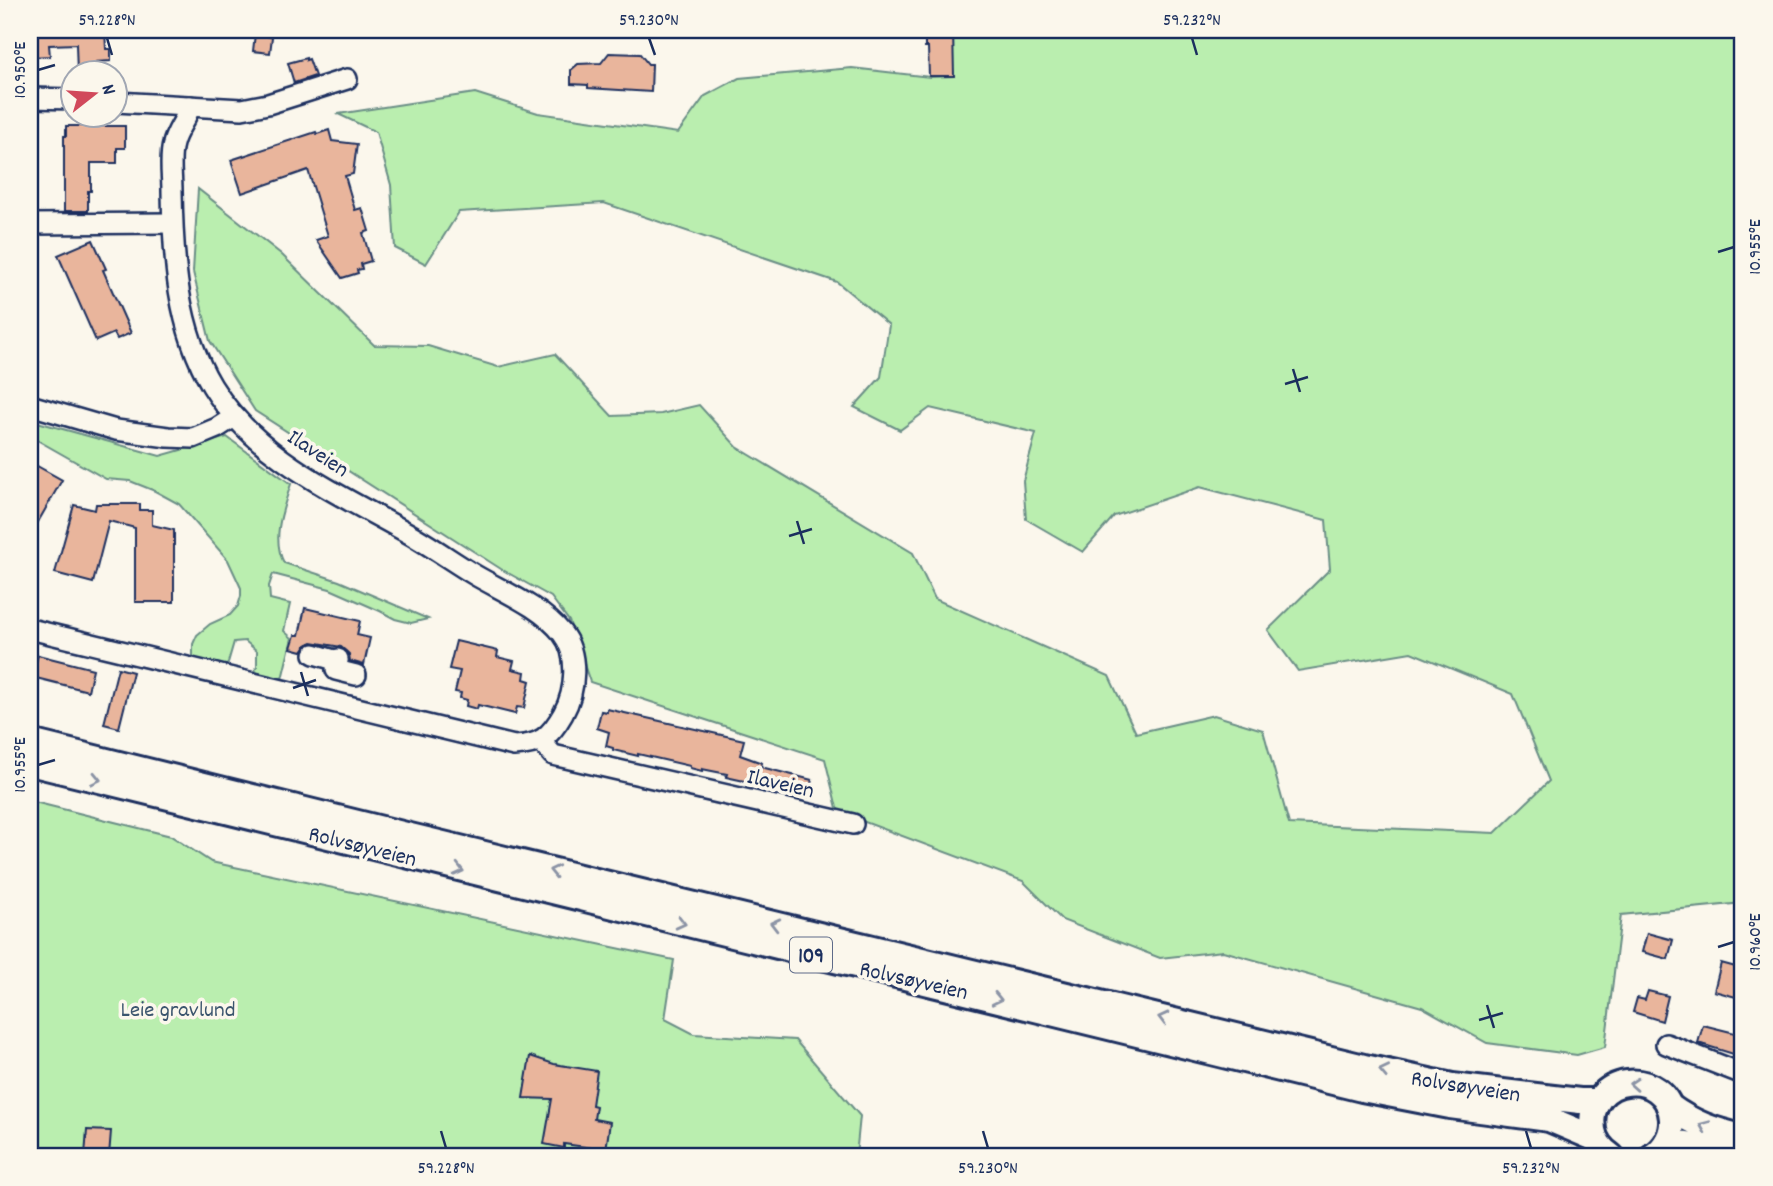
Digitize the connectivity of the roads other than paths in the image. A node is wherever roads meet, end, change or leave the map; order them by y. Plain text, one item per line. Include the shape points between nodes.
1 (347, 79) dead end
2 (30, 98) edge
3 (60, 99) edge
4 (130, 103) edge
5 (190, 106) junction
6 (172, 223) junction
7 (30, 224) edge
8 (30, 405) edge
9 (234, 417) junction
10 (30, 629) edge
11 (314, 654) dead end
12 (356, 675) dead end
13 (543, 740) junction
14 (30, 742) edge
15 (30, 763) edge
16 (853, 824) dead end
17 (1667, 1044) dead end
18 (1743, 1074) edge
19 (1597, 1101) junction
20 (1669, 1106) junction
21 (1743, 1137) edge
22 (1594, 1138) junction
23 (1660, 1149) edge
24 (1611, 1156) edge
25 (1735, 1156) edge

1 - 5 street via 242,109
2 - 3 street
4 - 5 street
5 - 6 street, Ilaveien via 172,145
6 - 7 street
6 - 9 street, Ilaveien via 192,348
8 - 9 street via 116,430 168,437 194,438
9 - 13 street, Ilaveien via 298,472 510,594 563,634 573,661 571,693 564,713
10 - 13 street via 514,746
11 - 12 street via 338,660 336,670
13 - 16 street, Ilaveien via 553,755
19 -> 14 main road, Rolvsøyveien / 109 via 1452,1086 1364,1067
15 -> 22 main road, Rolvsøyveien / 109 via 1362,1089 1549,1119
17 - 18 street
20 -> 19 main road via 1649,1085 1634,1081 1607,1090
19 - 22 main road via 1591,1119
21 -> 20 main road via 1712,1130
20 - 23 main road via 1672,1131
22 - 24 main road, 109
23 - 25 main road via 1686,1144

